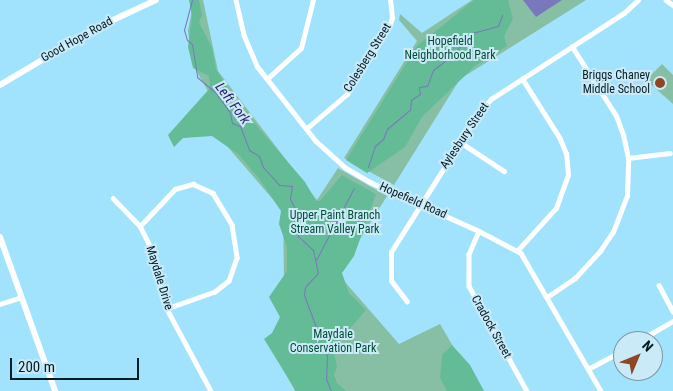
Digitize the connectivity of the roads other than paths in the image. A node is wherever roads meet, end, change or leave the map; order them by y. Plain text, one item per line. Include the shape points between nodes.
1 (156, 0) edge
2 (236, 0) edge
3 (313, 0) edge
4 (390, 0) edge
5 (638, 0) edge
6 (666, 0) edge
7 (673, 5) edge
8 (572, 47) junction
9 (522, 79) junction
10 (267, 80) junction
11 (0, 85) edge
12 (306, 129) junction
13 (460, 142) junction
14 (670, 153) dead end
15 (628, 158) junction
16 (504, 171) dead end
17 (113, 198) dead end
18 (420, 204) junction
19 (140, 226) junction
20 (479, 231) junction
21 (0, 237) edge
22 (517, 251) junction
23 (659, 285) dead end
24 (21, 297) junction
25 (547, 297) junction
26 (407, 302) dead end
27 (0, 304) edge
28 (167, 309) junction
29 (673, 311) edge
30 (673, 321) edge
31 (656, 331) edge
32 (613, 355) edge
33 (588, 369) junction
34 (55, 391) edge
35 (211, 391) edge
36 (527, 391) edge
37 (601, 391) edge

1 - 11 street, Good Hope Road via 96,28
2 - 10 street, Hopefield Road via 249,49
3 - 10 street via 301,48
4 - 12 street, Colesberg Street via 392,18 389,28 347,94
5 - 8 street, Aylesbury Street
6 - 7 street
8 - 9 street, Aylesbury Street
8 - 15 street via 616,116
9 - 13 street, Aylesbury Street via 485,105
9 - 22 street via 560,139 566,154 568,175 556,208
10 - 12 street, Hopefield Road
12 - 18 street, Hopefield Road via 346,168
13 - 16 street
13 - 18 street, Aylesbury Street
14 - 15 street
15 - 25 street via 627,196 612,232 576,278
17 - 19 street, Maydale Drive
18 - 20 street, Hopefield Road
18 - 26 street, Aylesbury Street via 389,258 392,281
19 - 28 street, Maydale Drive via 149,244
19 - 28 street via 175,189 193,184 213,193 232,225 237,258 229,281 215,292
20 - 22 street, Hopefield Road
20 - 36 street, Cradock Street via 469,254 469,286
21 - 24 street
22 - 25 street, Hopefield Road
23 - 29 street
24 - 27 street
24 - 34 street
25 - 33 street, Hopefield Road
28 - 35 street, Maydale Drive
30 - 31 street
32 - 33 street
33 - 37 street, Hopefield Road

